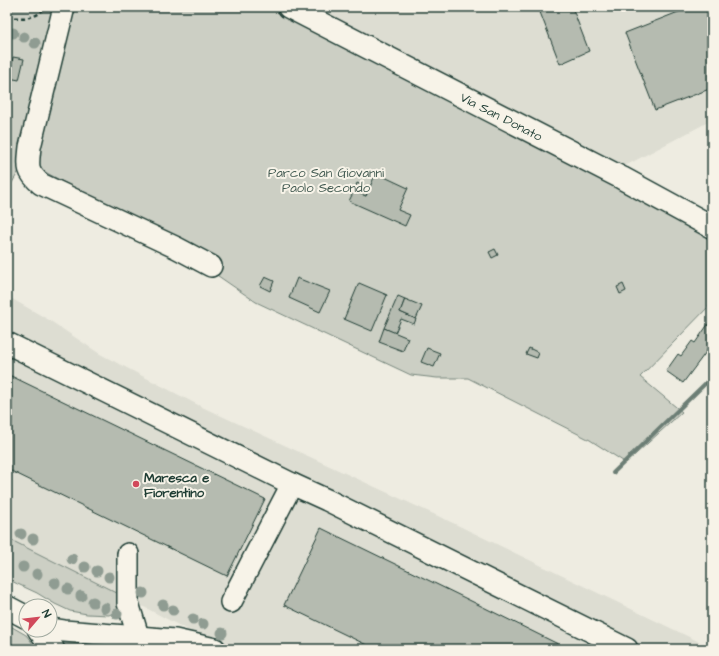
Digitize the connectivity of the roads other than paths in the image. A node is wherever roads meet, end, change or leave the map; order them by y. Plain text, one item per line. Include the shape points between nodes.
1 (64, 7) edge
2 (289, 7) edge
3 (712, 227) edge
4 (211, 266) dead end
5 (7, 344) edge
6 (292, 484) junction
7 (128, 554) dead end
8 (231, 602) dead end
9 (7, 607) edge
10 (18, 613) edge
11 (58, 630) edge
12 (46, 638) edge
13 (136, 642) edge
14 (52, 649) edge
15 (215, 649) edge
16 (627, 649) edge

1 - 4 street via 30,147 28,166 32,176 41,184
2 - 3 main road, Via San Donato
5 - 6 street
6 - 8 street
6 - 16 street
7 - 13 street via 128,603
9 - 10 main road
11 - 13 street
12 - 14 main road
13 - 15 street via 175,640

